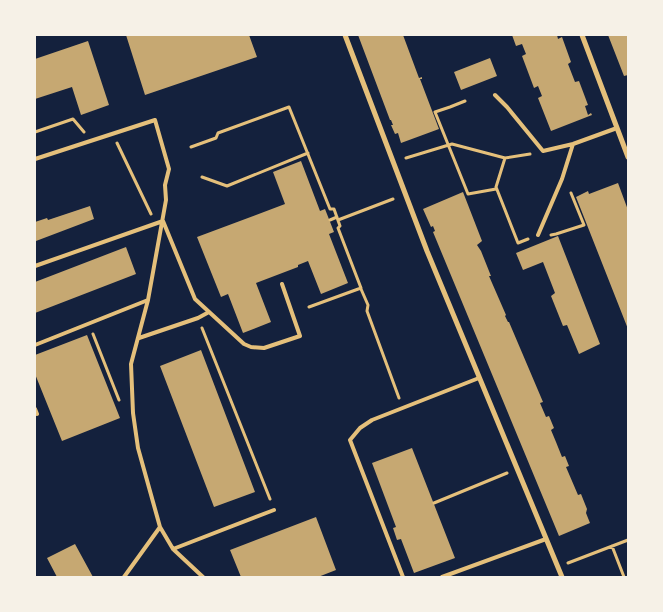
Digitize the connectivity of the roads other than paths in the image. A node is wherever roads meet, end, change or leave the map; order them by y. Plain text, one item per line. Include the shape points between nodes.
1 (345, 35) edge
2 (582, 35) edge
3 (495, 96) dead end
4 (617, 128) junction
5 (573, 144) junction
6 (628, 157) edge
7 (35, 159) edge
8 (163, 221) junction
9 (538, 235) road end
10 (35, 266) edge
11 (282, 284) dead end
12 (148, 300) junction
13 (209, 312) junction
14 (139, 338) junction
15 (35, 346) edge
16 (479, 378) junction
17 (274, 510) road end
18 (160, 527) junction
19 (546, 539) junction
20 (173, 549) junction
21 (124, 577) edge
22 (203, 577) edge
23 (403, 577) edge
24 (442, 577) edge
25 (562, 577) edge

1 - 16 street
2 - 4 street
3 - 5 lane via 543,151
4 - 5 lane
4 - 6 street
5 - 9 lane
7 - 8 lane via 155,120 169,170
8 - 10 lane
8 - 12 lane
8 - 13 lane via 195,299
11 - 13 lane via 300,336 264,348 251,347
12 - 14 lane
12 - 15 lane
13 - 14 lane
14 - 18 lane via 131,364 133,412 140,456
16 - 19 street
16 - 23 lane via 366,423 350,440
17 - 20 lane
18 - 20 lane
18 - 21 lane
19 - 24 lane
19 - 25 street
20 - 22 lane

